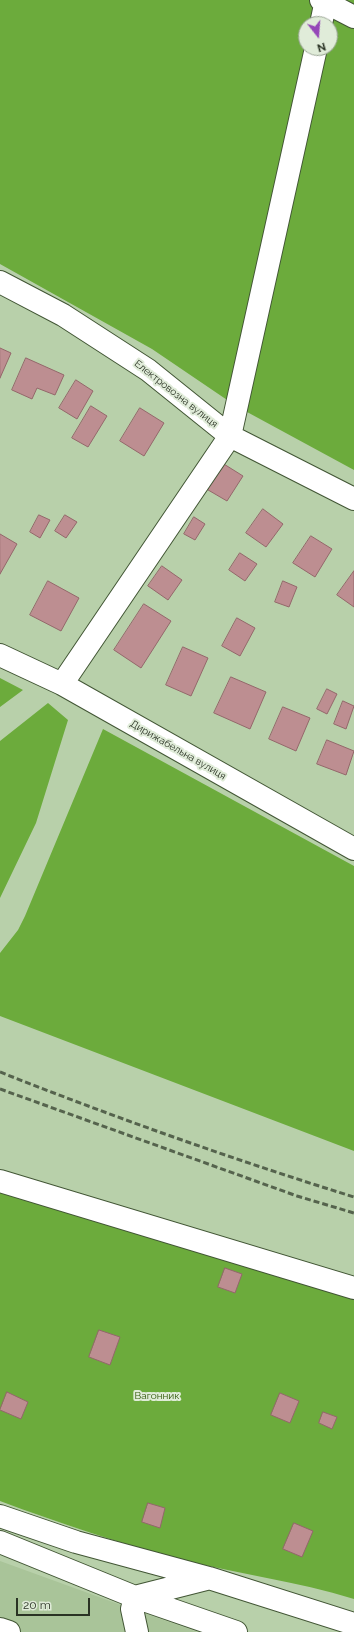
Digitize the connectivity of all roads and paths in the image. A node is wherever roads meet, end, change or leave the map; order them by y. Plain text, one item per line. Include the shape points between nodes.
1 (324, 1) edge
2 (322, 16) edge
3 (354, 17) edge
4 (314, 56) edge
5 (0, 282) edge
6 (230, 436) junction
7 (354, 500) edge
8 (0, 655) edge
9 (62, 684) junction
10 (354, 849) edge
11 (0, 1181) edge
12 (354, 1288) edge
13 (0, 1516) edge
14 (0, 1542) edge
15 (209, 1578) junction
16 (135, 1597) junction
17 (354, 1624) edge
18 (0, 1629) edge
19 (10, 1632) edge
20 (137, 1632) edge
21 (236, 1632) edge

1 - 2 street
1 - 3 street
4 - 6 street
5 - 6 street, Електровозна вулиця via 63,315 148,370
6 - 7 street, Електровозна вулиця
6 - 9 street
8 - 9 street, Дирижабельна вулиця
9 - 10 street, Дирижабельна вулиця
11 - 12 street
13 - 15 street via 76,1542
14 - 16 street
15 - 16 street
15 - 17 street
16 - 20 street via 132,1609
16 - 21 street
18 - 19 street

